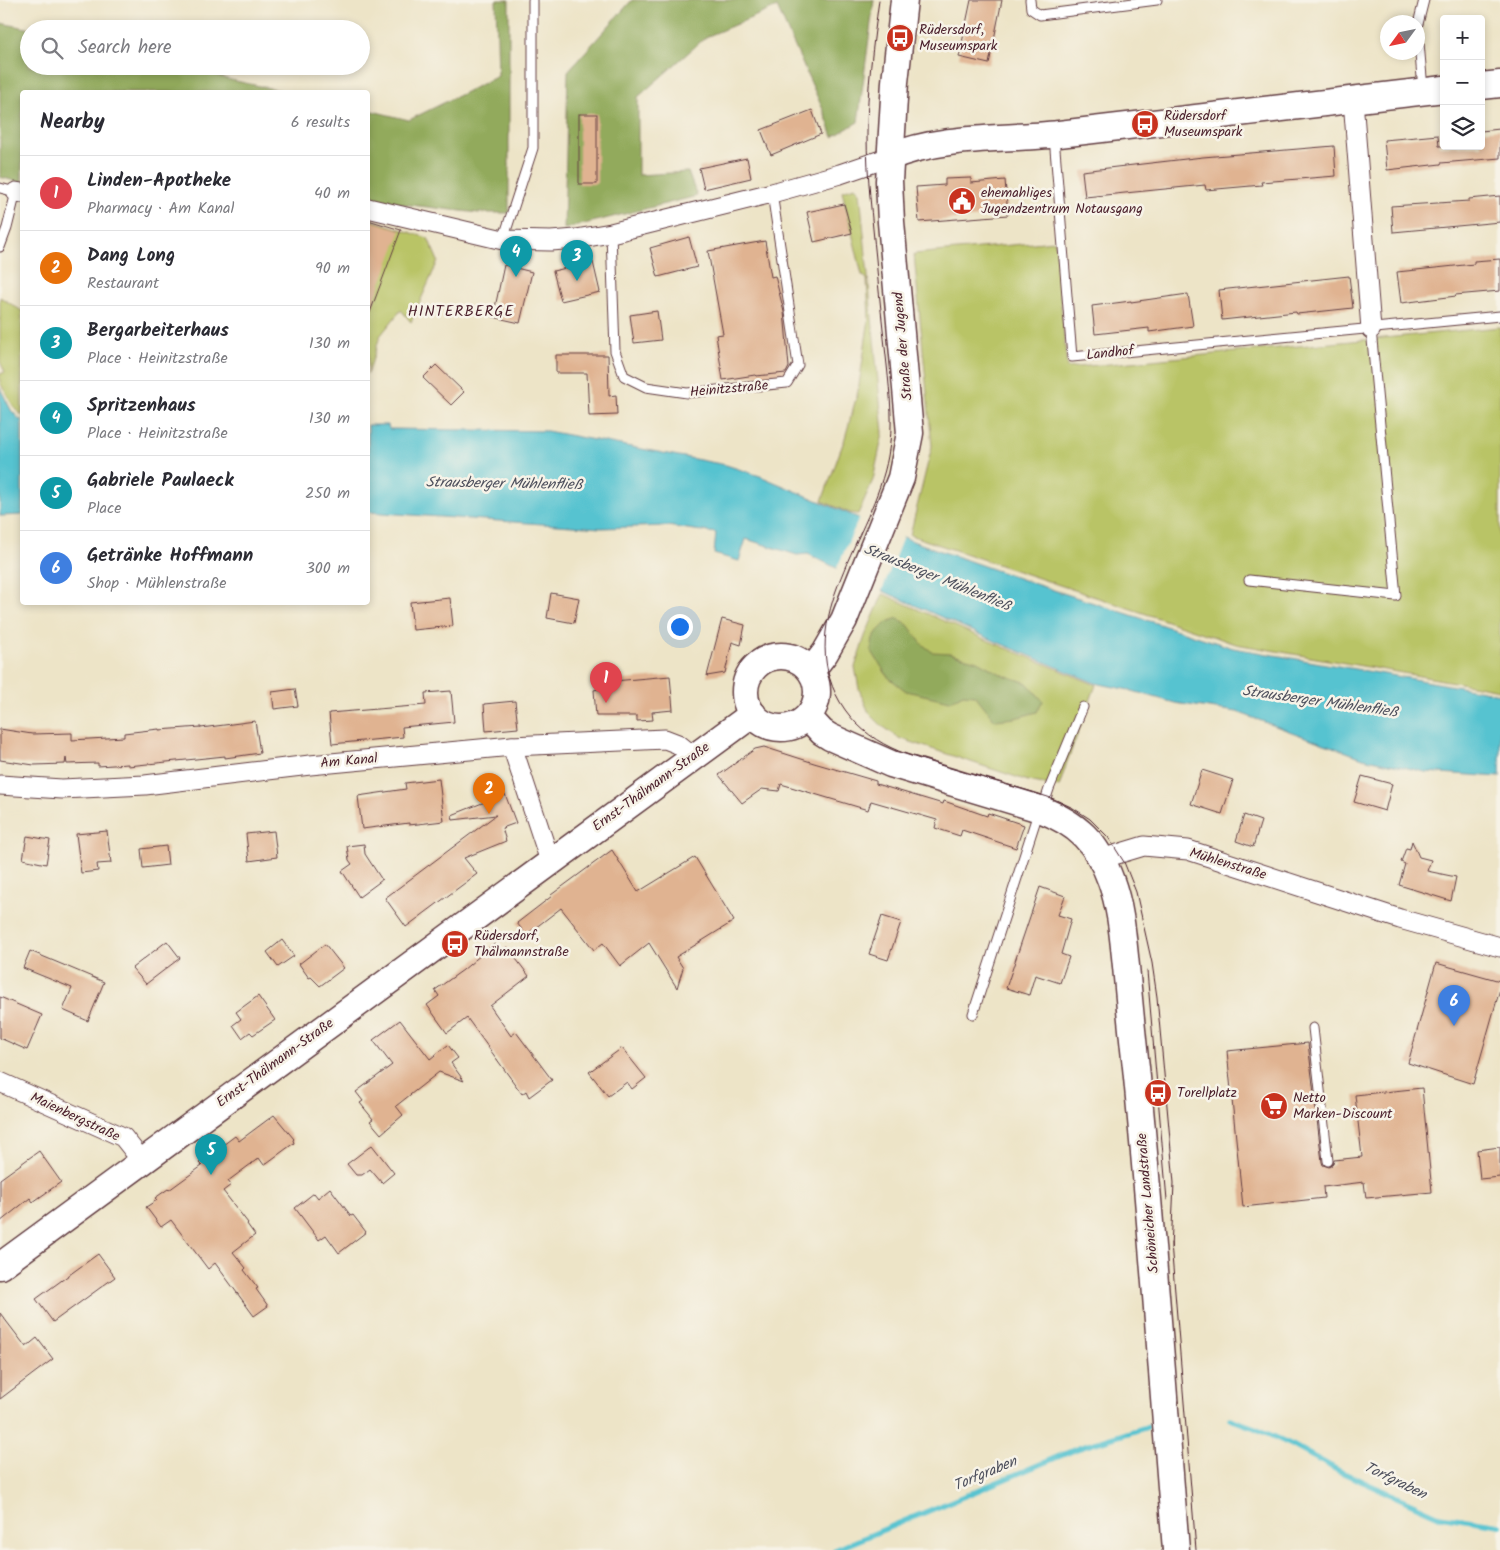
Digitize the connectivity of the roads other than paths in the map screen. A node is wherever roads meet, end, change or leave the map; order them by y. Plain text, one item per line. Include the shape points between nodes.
1 (533, 0) edge
2 (904, 0) edge
3 (1030, 0) edge
4 (1157, 0) edge
5 (1424, 0) edge
6 (1420, 15) edge
7 (1425, 57) edge
8 (1500, 84) edge
9 (1485, 86) edge
10 (1434, 91) edge
11 (1353, 100) junction
12 (1054, 134) junction
13 (890, 157) junction
14 (13, 191) edge
15 (772, 193) junction
16 (370, 208) edge
17 (611, 233) junction
18 (503, 240) junction
19 (0, 247) edge
20 (1500, 316) edge
21 (1371, 329) junction
22 (1250, 580) dead end
23 (811, 671) junction
24 (1083, 707) dead end
25 (753, 714) junction
26 (808, 717) junction
27 (512, 746) junction
28 (693, 756) junction
29 (0, 785) edge
30 (1041, 809) junction
31 (1101, 859) junction
32 (550, 861) junction
33 (1500, 947) edge
34 (974, 1014) dead end
35 (1313, 1028) dead end
36 (0, 1082) edge
37 (142, 1161) junction
38 (1328, 1161) dead end
39 (0, 1266) edge
40 (1176, 1550) edge

1 - 18 lane via 533,148
2 - 13 main road, Straße der Jugend via 894,82
3 - 4 lane via 1032,9 1040,15
5 - 6 lane
7 - 10 lane
8 - 9 main road
10 - 11 main road
11 - 12 main road
11 - 21 street
12 - 13 main road via 929,145
12 - 21 lane, Landhof via 1072,357
13 - 15 street
13 - 23 main road, Straße der Jugend via 891,222 910,433 901,478 844,620
14 - 19 lane via 7,228
15 - 17 street
15 - 17 lane, Heinitzstraße via 798,365 787,383 687,393 646,387 624,376 615,351
16 - 18 street
17 - 18 street via 551,241
20 - 21 lane, Landhof
21 - 22 lane via 1396,596
23 - 25 main road via 803,663 787,656 770,657 760,663 752,671 745,692
23 - 26 main road via 818,694
24 - 30 lane
25 - 26 main road via 769,726 779,728 795,725
25 - 28 main road, Ernst-Thälmann-Straße
26 - 30 main road via 830,737 891,764
27 - 28 street, Am Kanal via 665,739
27 - 29 street, Am Kanal via 145,785 62,789
27 - 32 street
28 - 32 main road, Ernst-Thälmann-Straße
30 - 31 main road via 1066,820 1081,832
30 - 34 lane
31 - 33 street, Mühlenstraße via 1144,846 1188,850
31 - 40 main road, Schöneicher Landstraße via 1112,882 1121,922 1146,1171
32 - 37 main road, Ernst-Thälmann-Straße
35 - 38 lane
36 - 37 street, Maienbergstraße via 123,1137
37 - 39 main road, Ernst-Thälmann-Straße

